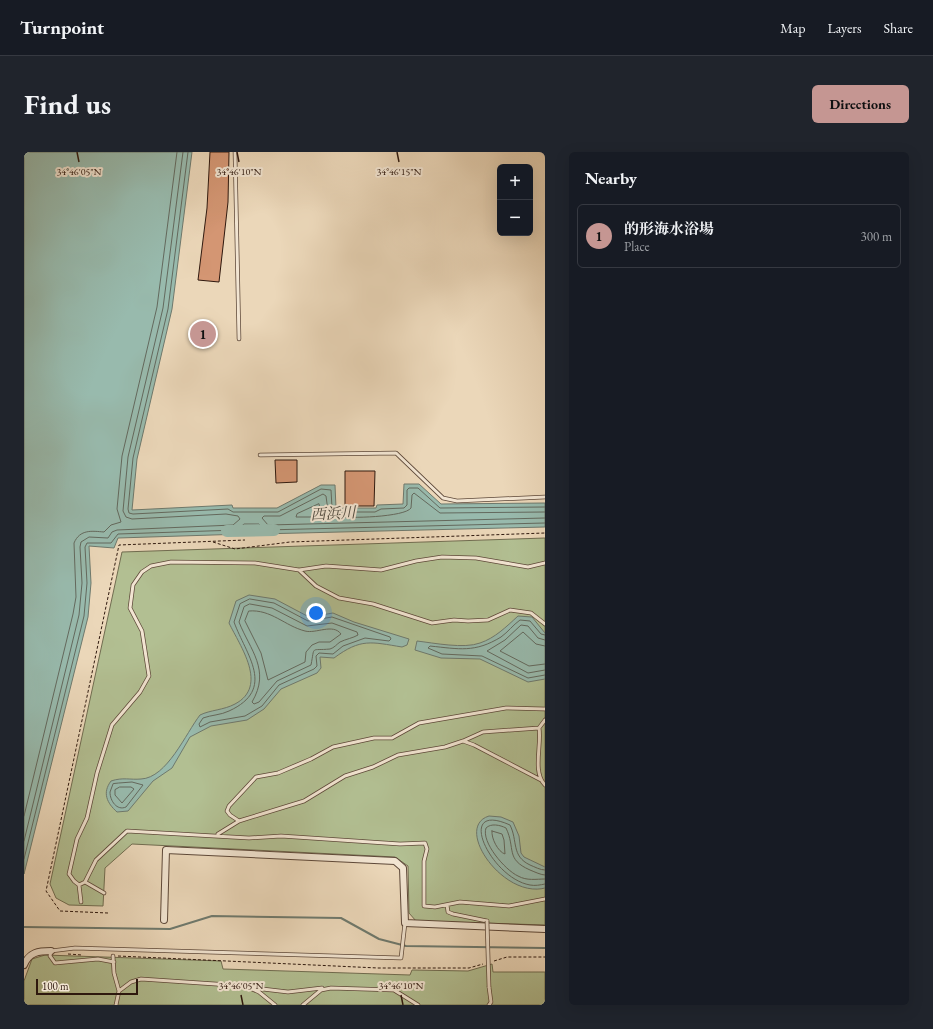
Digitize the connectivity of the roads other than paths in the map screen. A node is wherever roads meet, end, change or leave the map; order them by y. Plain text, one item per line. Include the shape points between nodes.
1 (234, 152) edge
2 (239, 338) dead end
3 (260, 456) dead end
4 (545, 497) edge
5 (545, 563) edge
6 (299, 570) junction
7 (545, 624) edge
8 (545, 710) edge
9 (545, 720) edge
10 (538, 728) junction
11 (462, 741) junction
12 (541, 780) junction
13 (545, 785) edge
14 (239, 821) junction
15 (218, 835) junction
16 (85, 882) junction
17 (79, 884) junction
18 (104, 893) dead end
19 (545, 899) edge
20 (81, 902) dead end
21 (447, 905) junction
22 (164, 920) dead end
23 (405, 923) junction
24 (545, 929) edge
25 (51, 951) junction
26 (113, 956) road end
27 (114, 962) junction
28 (24, 965) edge
29 (252, 988) junction
30 (331, 988) junction
31 (119, 990) junction
32 (116, 1005) edge
33 (275, 1005) edge
34 (303, 1005) edge
35 (418, 1005) edge
36 (489, 1005) edge

1 - 2 lane
3 - 4 lane via 396,453 443,498 457,501
5 - 6 lane via 528,567 476,558 442,557 381,570 326,566
6 - 7 lane via 316,586 339,598 372,604 432,623 488,620 510,610 531,613
6 - 17 lane via 255,563 171,562 151,566 142,572 133,585 130,608 142,631 149,676 140,692 112,725 86,818 77,839 69,874
8 - 14 lane via 506,708 419,723 392,738 374,738 333,747 278,773 256,778 227,811
9 - 10 lane
10 - 11 lane via 483,732
10 - 12 lane
11 - 12 lane
11 - 14 lane via 398,756 345,776 304,801
12 - 13 lane
14 - 15 lane
15 - 16 lane via 127,831 96,860
15 - 21 lane via 425,843 427,849 424,861 424,906
16 - 17 lane
16 - 18 lane
17 - 20 lane
19 - 21 lane via 510,906 460,902
21 - 36 lane, bridge via 448,912 487,921 491,1002
22 - 23 street via 166,850 395,860 403,868
23 - 24 street
23 - 25 lane via 401,958 75,948
25 - 27 lane via 50,956 55,963 98,959
25 - 28 street via 34,952
26 - 27 lane
27 - 31 lane
29 - 30 lane via 288,992
29 - 31 lane via 141,979
29 - 33 lane
30 - 34 lane via 321,990
30 - 35 lane via 394,990
31 - 32 lane

